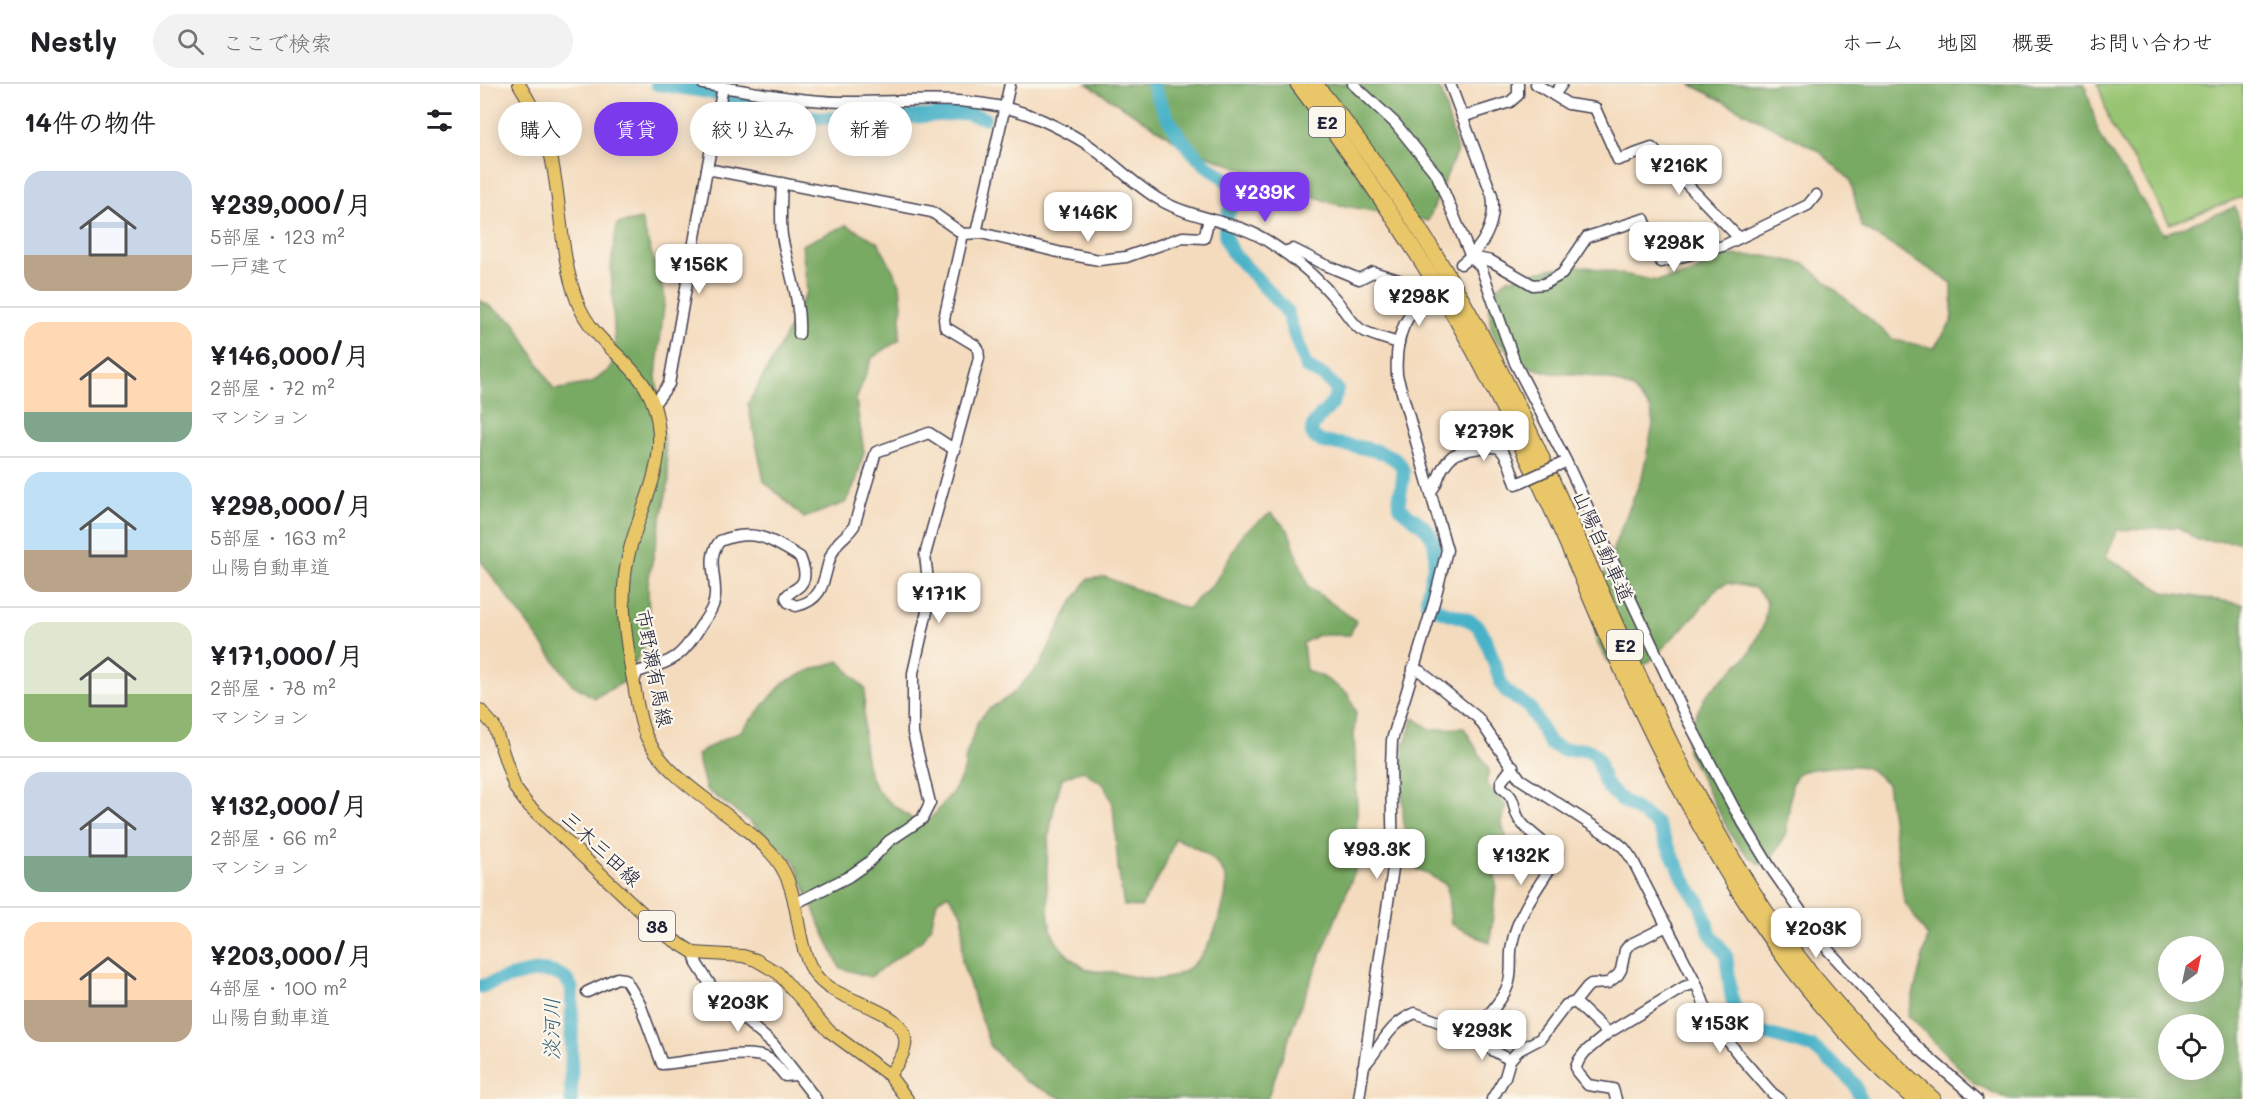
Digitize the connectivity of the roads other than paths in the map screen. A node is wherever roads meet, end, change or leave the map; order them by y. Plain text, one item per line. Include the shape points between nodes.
1 (519, 84) edge
2 (703, 84) edge
3 (1010, 84) edge
4 (1298, 84) edge
5 (1315, 84) edge
6 (1353, 84) edge
7 (1450, 84) edge
8 (1518, 84) edge
9 (1536, 84) edge
10 (1562, 84) edge
11 (723, 87) junction
12 (1554, 95) junction
13 (1006, 107) junction
14 (1461, 117) junction
15 (1362, 158) junction
16 (706, 169) junction
17 (782, 183) junction
18 (1816, 195) dead end
19 (1213, 220) junction
20 (976, 233) junction
21 (963, 234) junction
22 (1739, 238) junction
23 (1284, 252) junction
24 (1471, 257) junction
25 (1461, 264) dead end
26 (799, 334) dead end
27 (1399, 342) junction
28 (654, 404) junction
29 (955, 450) junction
30 (1564, 462) junction
31 (1431, 491) junction
32 (1413, 668) junction
33 (634, 682) junction
34 (480, 710) edge
35 (1513, 766) junction
36 (796, 903) junction
37 (1667, 926) junction
38 (694, 953) junction
39 (1696, 983) junction
40 (586, 992) dead end
41 (1575, 1002) junction
42 (1608, 1033) junction
43 (1469, 1037) junction
44 (1509, 1060) junction
45 (1364, 1067) junction
46 (795, 1075) junction
47 (889, 1075) junction
48 (816, 1099) edge
49 (907, 1099) edge
50 (1359, 1099) edge
51 (1492, 1099) edge
52 (1616, 1099) edge
53 (1780, 1099) edge
54 (1914, 1099) edge
55 (1933, 1099) edge
56 (1977, 1099) edge

1 - 28 main road, 市野瀬有馬線 via 545,134 577,301 598,336 637,374
2 - 11 street
3 - 13 street
4 - 15 highway, 山陽自動車道 / E2
5 - 15 highway, 山陽自動車道 / E2
6 - 24 street via 1395,123 1437,175
7 - 14 street
8 - 14 street via 1518,95 1510,102
9 - 12 street
10 - 12 street
11 - 13 street via 804,100 969,101
11 - 16 street
12 - 22 street via 1568,104 1595,108 1618,160 1652,148
13 - 19 street via 1046,121 1095,149 1159,200
13 - 20 street
14 - 24 street via 1494,205 1489,230
15 - 54 highway, 山陽自動車道 / E2 via 1474,352 1542,488 1656,742 1705,835 1796,975 1866,1055
15 - 55 highway, 山陽自動車道 / E2 via 1455,288 1487,346 1668,737 1714,826 1771,920 1843,1012
16 - 17 street
16 - 28 street via 669,384
17 - 21 street via 932,212
17 - 26 street via 780,216 798,303
18 - 22 street via 1808,206
19 - 20 street via 1204,238 1183,237 1112,260
19 - 23 street via 1268,240
20 - 21 street
21 - 29 street via 945,327 975,345 979,358
22 - 24 street via 1661,262 1644,219 1587,237 1562,274 1533,285 1491,261
23 - 27 street via 1314,277 1361,329
23 - 27 street via 1293,249 1359,279 1373,272 1405,282 1424,300 1402,327
24 - 25 street
24 - 30 street via 1480,267 1515,363
27 - 31 street via 1397,375
28 - 33 main road, 市野瀬有馬線 via 658,458 625,575 623,619
29 - 33 street via 929,433 876,452 854,526 838,543 823,586 815,597 802,604 796,606 786,597 805,579 800,556 761,535 720,541 712,553 712,608 686,649 674,659 637,672
29 - 36 street via 925,555 930,598 913,673 913,733 930,803 922,819 889,841 868,863
30 - 31 street, bridge via 1516,484 1506,457 1501,450 1489,446 1454,455 1443,466
30 - 56 street via 1684,716 1766,860 1828,950 1918,1048
31 - 32 street via 1447,550
32 - 35 street via 1470,710
32 - 45 street via 1392,740 1393,868
33 - 36 main road, 市野瀬有馬線 via 646,736 657,753 769,852 787,877
34 - 38 main road, 三木三田線 / 38 via 494,726 516,788 527,804 667,936
35 - 37 street via 1520,779 1624,848
35 - 43 street via 1501,787 1510,793 1522,823 1557,854 1515,930 1508,987
36 - 47 main road, 市野瀬有馬線 via 808,960 819,979 849,999 884,1013 904,1033 904,1052
37 - 39 street
37 - 41 street via 1629,945 1618,975 1608,983 1592,984
38 - 46 street via 719,998 772,1044
38 - 47 main road, 三木三田線 / 38 via 743,957 767,966 829,1031
39 - 42 street
39 - 53 street via 1708,1014 1723,1036
40 - 46 street via 618,978 625,979 640,1004 662,1064 712,1056 762,1056 785,1076
41 - 42 street
41 - 44 street via 1566,1005 1540,1039
42 - 52 street via 1585,1052 1576,1067 1588,1085 1613,1089
43 - 44 street
43 - 45 street via 1415,1013 1393,1026
44 - 51 street
45 - 50 street
46 - 48 street
47 - 49 main road, 三木三田線 / 38

